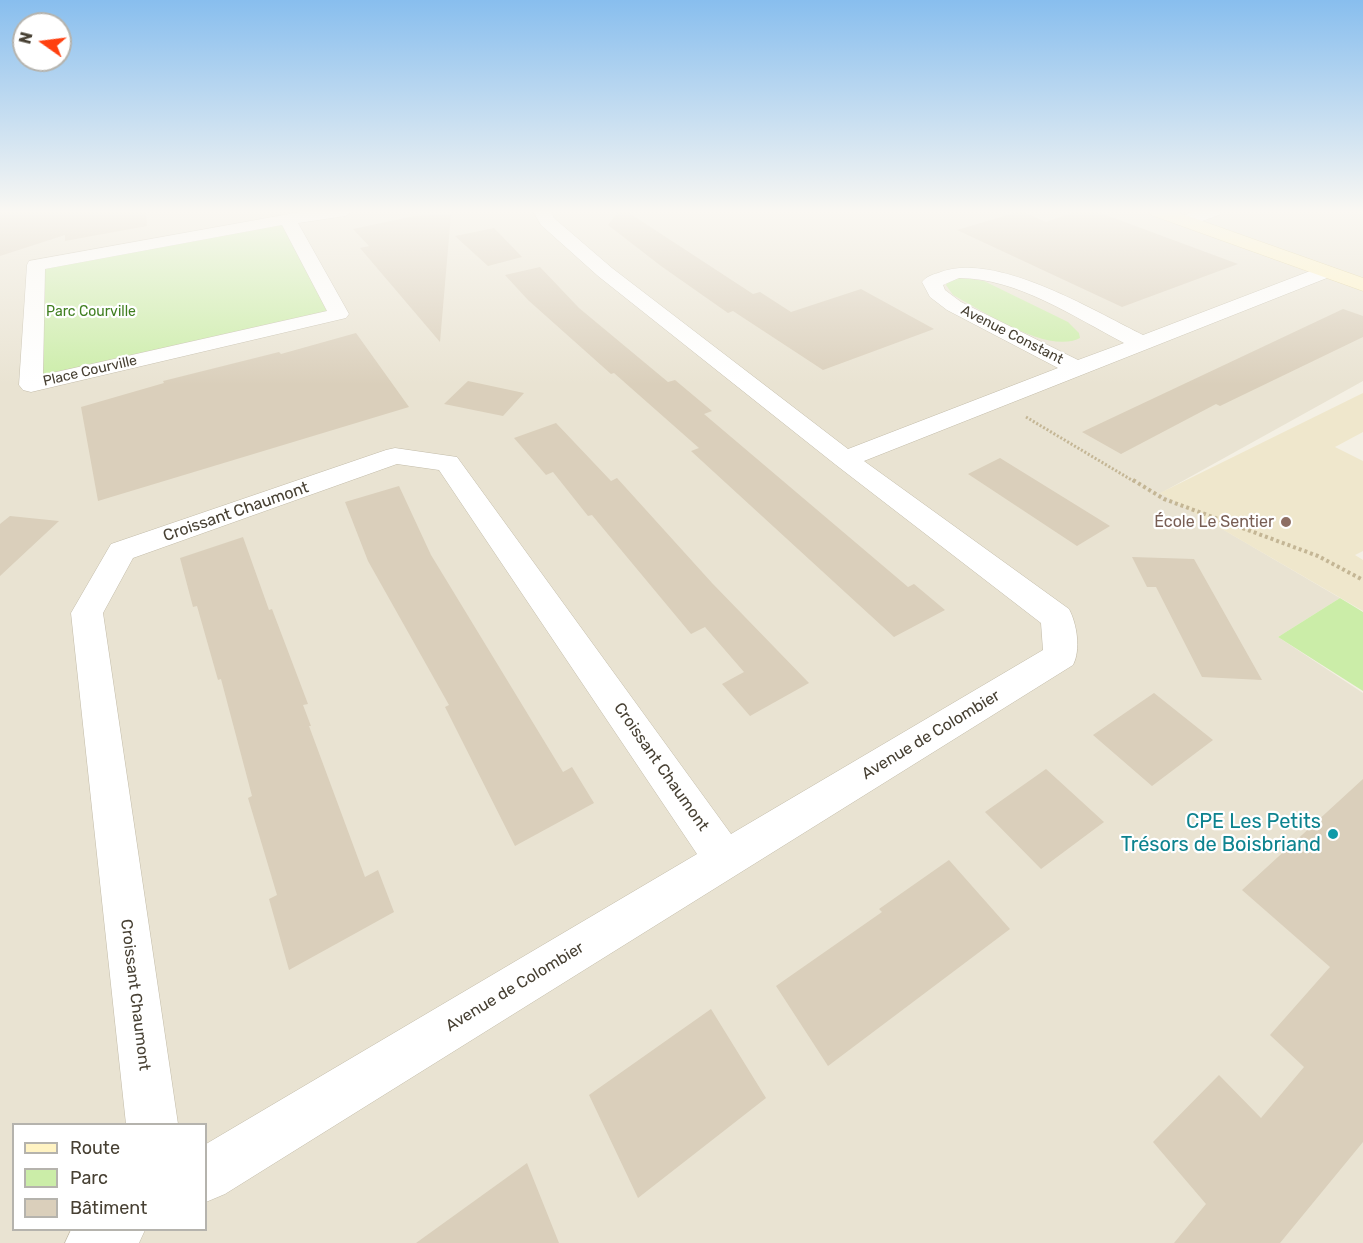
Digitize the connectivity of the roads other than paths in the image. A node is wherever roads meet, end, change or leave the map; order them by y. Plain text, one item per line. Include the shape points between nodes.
1 (36, 269) edge
2 (314, 269) edge
3 (602, 269) edge
4 (1317, 269) edge
5 (1325, 272) junction
6 (1363, 285) edge
7 (1140, 342) junction
8 (1075, 368) junction
9 (845, 459) junction
10 (726, 860) junction
11 (152, 1123) edge
12 (207, 1174) edge
13 (114, 1231) edge
14 (94, 1243) edge

1 - 2 street, Place Courville via 31,385 339,314
3 - 9 street, Avenue de Colombier
4 - 5 main road
5 - 6 main road
5 - 7 street, Avenue Constant
7 - 8 street, Avenue Constant
7 - 8 street, Avenue Constant via 1065,305 982,273 959,272 932,282 937,293 954,306
8 - 9 street, Avenue Constant
9 - 10 street, Avenue de Colombier via 1057,618 1061,656
10 - 11 street, Croissant Chaumont via 448,463 395,456 122,551 87,613
10 - 12 street, Avenue de Colombier
13 - 14 street

